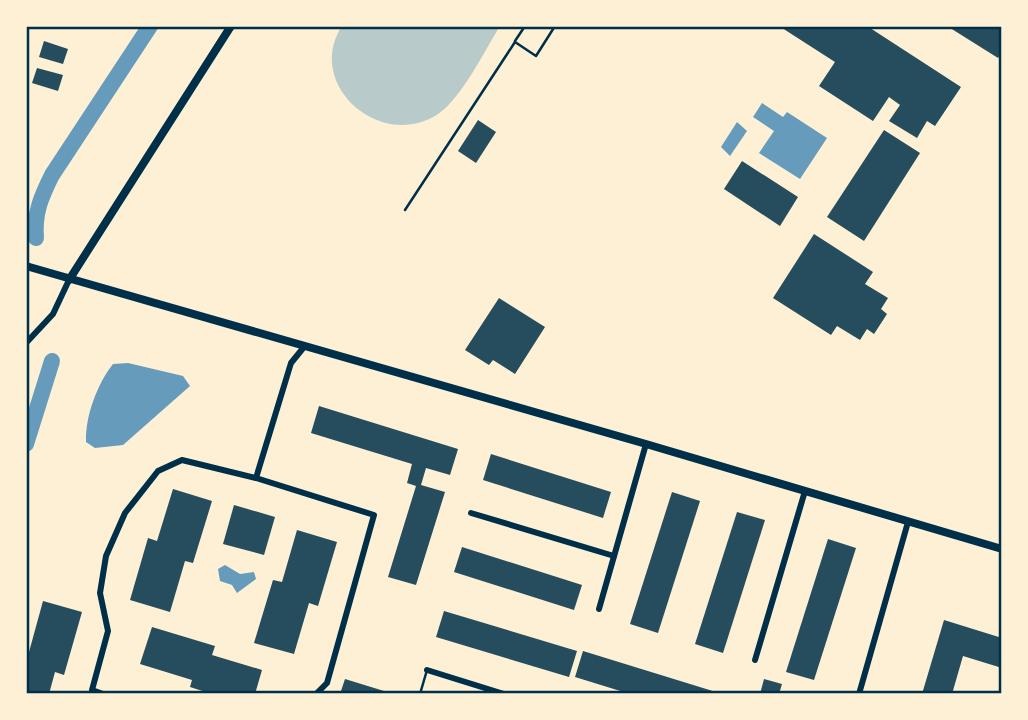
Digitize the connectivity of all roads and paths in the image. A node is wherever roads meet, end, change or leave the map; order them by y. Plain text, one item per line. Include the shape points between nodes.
1 (231, 26) edge
2 (525, 26) edge
3 (555, 26) edge
4 (515, 42) junction
5 (405, 209) dead end
6 (26, 267) edge
7 (69, 279) junction
8 (26, 343) edge
9 (303, 347) junction
10 (646, 444) junction
11 (256, 478) junction
12 (805, 491) junction
13 (471, 513) dead end
14 (908, 522) junction
15 (1002, 549) edge
16 (614, 556) junction
17 (598, 609) dead end
18 (755, 660) dead end
19 (427, 670) joint
20 (91, 692) edge
21 (103, 694) edge
22 (316, 694) edge
23 (420, 694) edge
24 (504, 694) edge
25 (859, 694) edge

1 - 7 street
2 - 4 path
3 - 4 path via 536,56
4 - 5 path
6 - 7 street
7 - 8 street via 53,314
7 - 9 street
9 - 10 street
9 - 11 street via 291,363
10 - 12 street
10 - 16 street
11 - 20 street via 182,460 158,471 125,513 106,556 100,593 108,631
11 - 22 street via 374,515 327,683
12 - 14 street
12 - 18 street
13 - 16 street
14 - 15 street
14 - 25 street
16 - 17 street
19 - 23 lane
19 - 24 street
20 - 21 street

